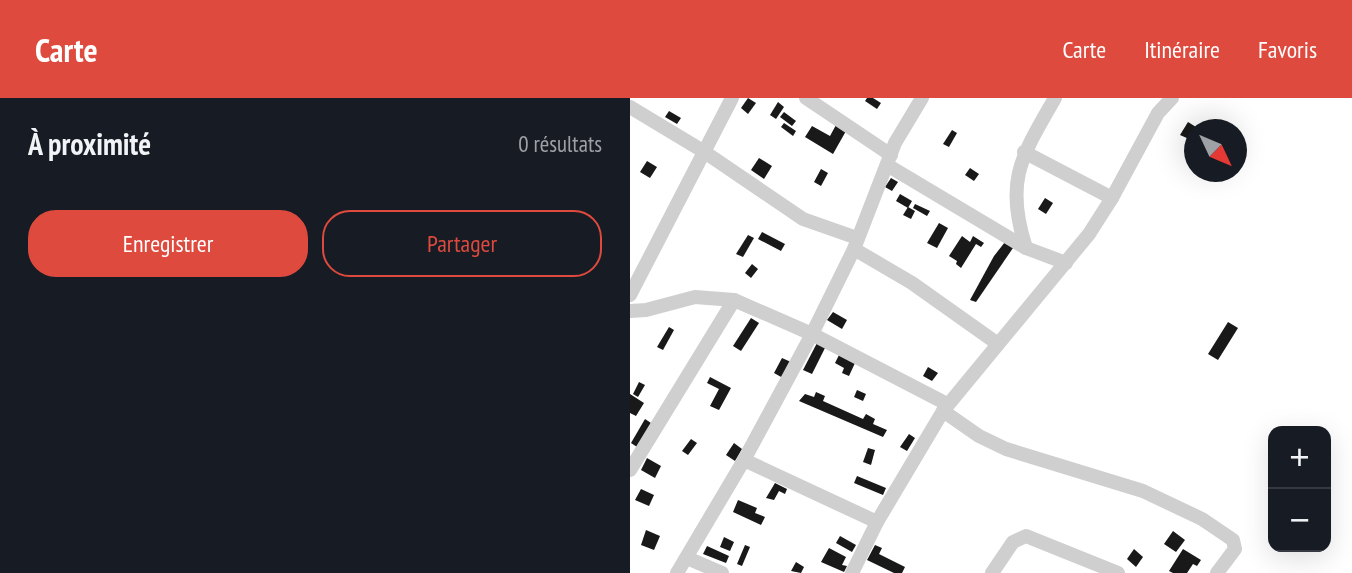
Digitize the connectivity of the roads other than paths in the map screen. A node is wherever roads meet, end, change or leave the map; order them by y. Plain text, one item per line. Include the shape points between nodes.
1 (732, 98) edge
2 (806, 98) edge
3 (922, 98) edge
4 (1055, 98) edge
5 (1164, 98) edge
6 (1172, 98) edge
7 (630, 107) edge
8 (1158, 113) junction
9 (703, 151) junction
10 (1024, 152) junction
11 (889, 160) junction
12 (1112, 198) junction
13 (855, 244) junction
14 (1026, 248) junction
15 (1066, 263) junction
16 (630, 295) edge
17 (734, 300) junction
18 (630, 311) edge
19 (812, 334) junction
20 (998, 345) junction
21 (945, 408) junction
22 (744, 460) junction
23 (630, 470) edge
24 (877, 522) junction
25 (687, 558) junction
26 (677, 573) edge
27 (722, 573) edge
28 (852, 573) edge
29 (992, 573) edge
30 (1118, 573) edge
31 (1217, 573) edge

1 - 9 street
2 - 11 street
3 - 11 street
4 - 10 street
5 - 8 street
6 - 8 street
7 - 9 street
8 - 12 street
9 - 13 street via 803,219
9 - 16 street
10 - 12 street
10 - 14 street via 1014,198
11 - 13 street
11 - 14 street
12 - 15 street
13 - 19 street
13 - 20 street
14 - 15 street
15 - 20 street
17 - 18 street via 695,297
17 - 19 street
17 - 23 street
19 - 21 street
19 - 22 street
20 - 21 street
21 - 24 street
21 - 31 street via 979,436 1006,449 1143,491 1202,519 1236,544
22 - 24 street
22 - 25 street
24 - 28 street
25 - 26 street
25 - 27 street
29 - 30 street via 1013,542 1026,536

